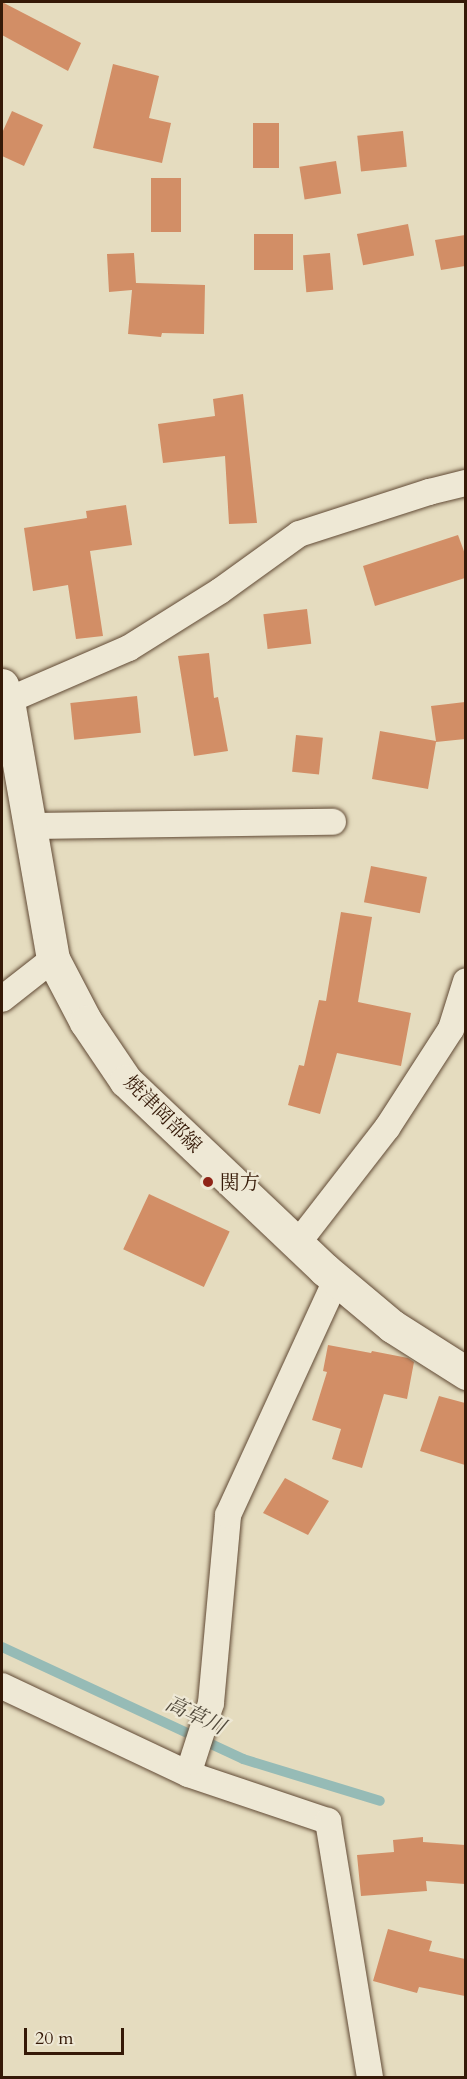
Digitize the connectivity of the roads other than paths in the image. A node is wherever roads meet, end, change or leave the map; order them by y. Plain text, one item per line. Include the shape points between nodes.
1 (465, 483) edge
2 (4, 696) edge
3 (333, 822) dead end
4 (30, 826) junction
5 (53, 959) junction
6 (465, 981) edge
7 (2, 999) edge
8 (297, 1244) junction
9 (336, 1280) junction
10 (465, 1373) edge
11 (2, 1686) edge
12 (192, 1762) dead end
13 (370, 2078) edge

1 - 2 street via 300,534 220,591 129,648
2 - 4 main road, 焼津岡部線
3 - 4 street
4 - 5 main road, 焼津岡部線
5 - 7 street
5 - 8 main road, 焼津岡部線 via 86,1022 126,1081
6 - 8 street via 451,1029 387,1128
8 - 9 main road, 焼津岡部線
9 - 10 main road, 焼津岡部線 via 392,1326
9 - 12 street via 228,1515 211,1703
11 - 13 street via 188,1774 328,1821

